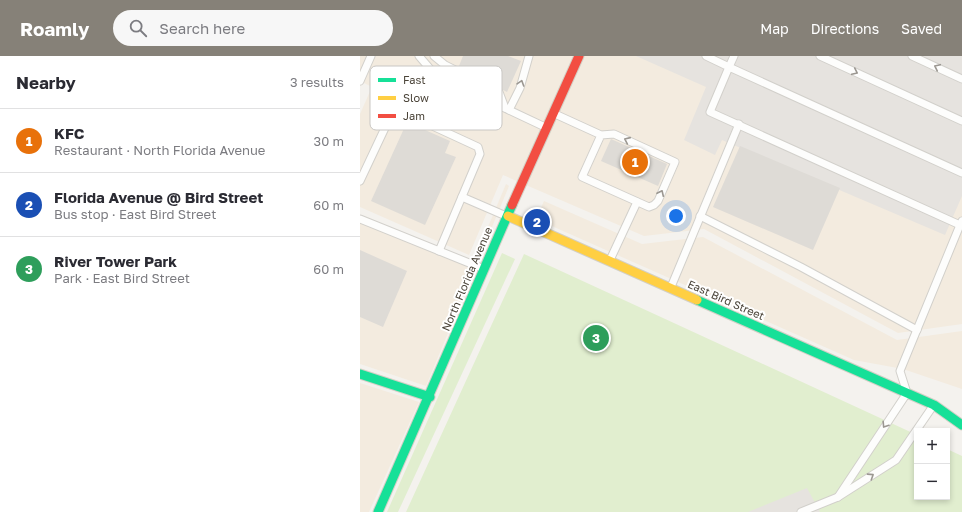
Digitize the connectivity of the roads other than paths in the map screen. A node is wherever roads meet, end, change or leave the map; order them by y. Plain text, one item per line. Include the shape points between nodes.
1 (371, 56) edge
2 (419, 56) edge
3 (529, 56) edge
4 (579, 56) edge
5 (706, 56) edge
6 (734, 56) edge
7 (820, 56) edge
8 (912, 56) edge
9 (437, 57) edge
10 (428, 66) edge
11 (447, 66) edge
12 (729, 67) junction
13 (962, 79) edge
14 (360, 81) edge
15 (502, 98) edge
16 (502, 107) edge
17 (507, 109) junction
18 (553, 113) junction
19 (962, 121) edge
20 (739, 124) junction
21 (547, 127) junction
22 (384, 130) edge
23 (441, 130) edge
24 (601, 135) junction
25 (962, 173) edge
26 (360, 181) edge
27 (462, 197) junction
28 (637, 202) junction
29 (508, 216) junction
30 (700, 216) junction
31 (360, 219) edge
32 (961, 223) edge
33 (439, 251) junction
34 (609, 261) junction
35 (484, 270) junction
36 (670, 288) junction
37 (917, 330) junction
38 (360, 374) edge
39 (907, 393) junction
40 (430, 397) junction
41 (934, 405) junction
42 (955, 407) dead end
43 (962, 424) edge
44 (838, 497) junction
45 (378, 512) edge
46 (801, 512) edge

1 - 14 lane
2 - 10 lane
17 -> 3 lane via 520,88
4 - 18 street, North Florida Avenue
5 - 12 lane
6 - 12 lane
7 -> 19 lane
13 -> 8 lane
9 - 11 lane
12 - 20 lane via 710,112
12 - 25 lane
15 - 17 lane
16 - 17 lane
17 - 21 lane
18 - 21 street, North Florida Avenue
18 - 24 lane
20 - 30 lane
20 - 32 lane
21 - 29 street, North Florida Avenue
22 - 26 lane
23 - 27 lane via 478,147 480,154
24 - 28 lane via 582,177
28 -> 24 lane via 649,207 654,205 675,162 614,134
27 - 29 lane
27 - 33 lane
28 - 34 lane
29 - 34 street, East Bird Street
29 - 35 street, North Florida Avenue
30 - 36 lane
30 - 37 lane
31 - 33 lane
32 - 37 lane
33 - 35 lane
34 - 36 street, East Bird Street
35 - 40 street, North Florida Avenue
36 - 39 street, East Bird Street
37 - 39 lane via 900,371
38 - 40 street
39 - 41 street, East Bird Street
39 -> 44 lane
40 - 45 street, North Florida Avenue
41 - 42 street, East Bird Street
41 - 43 street, East Bird Street
44 -> 41 lane via 896,460
44 - 46 lane

